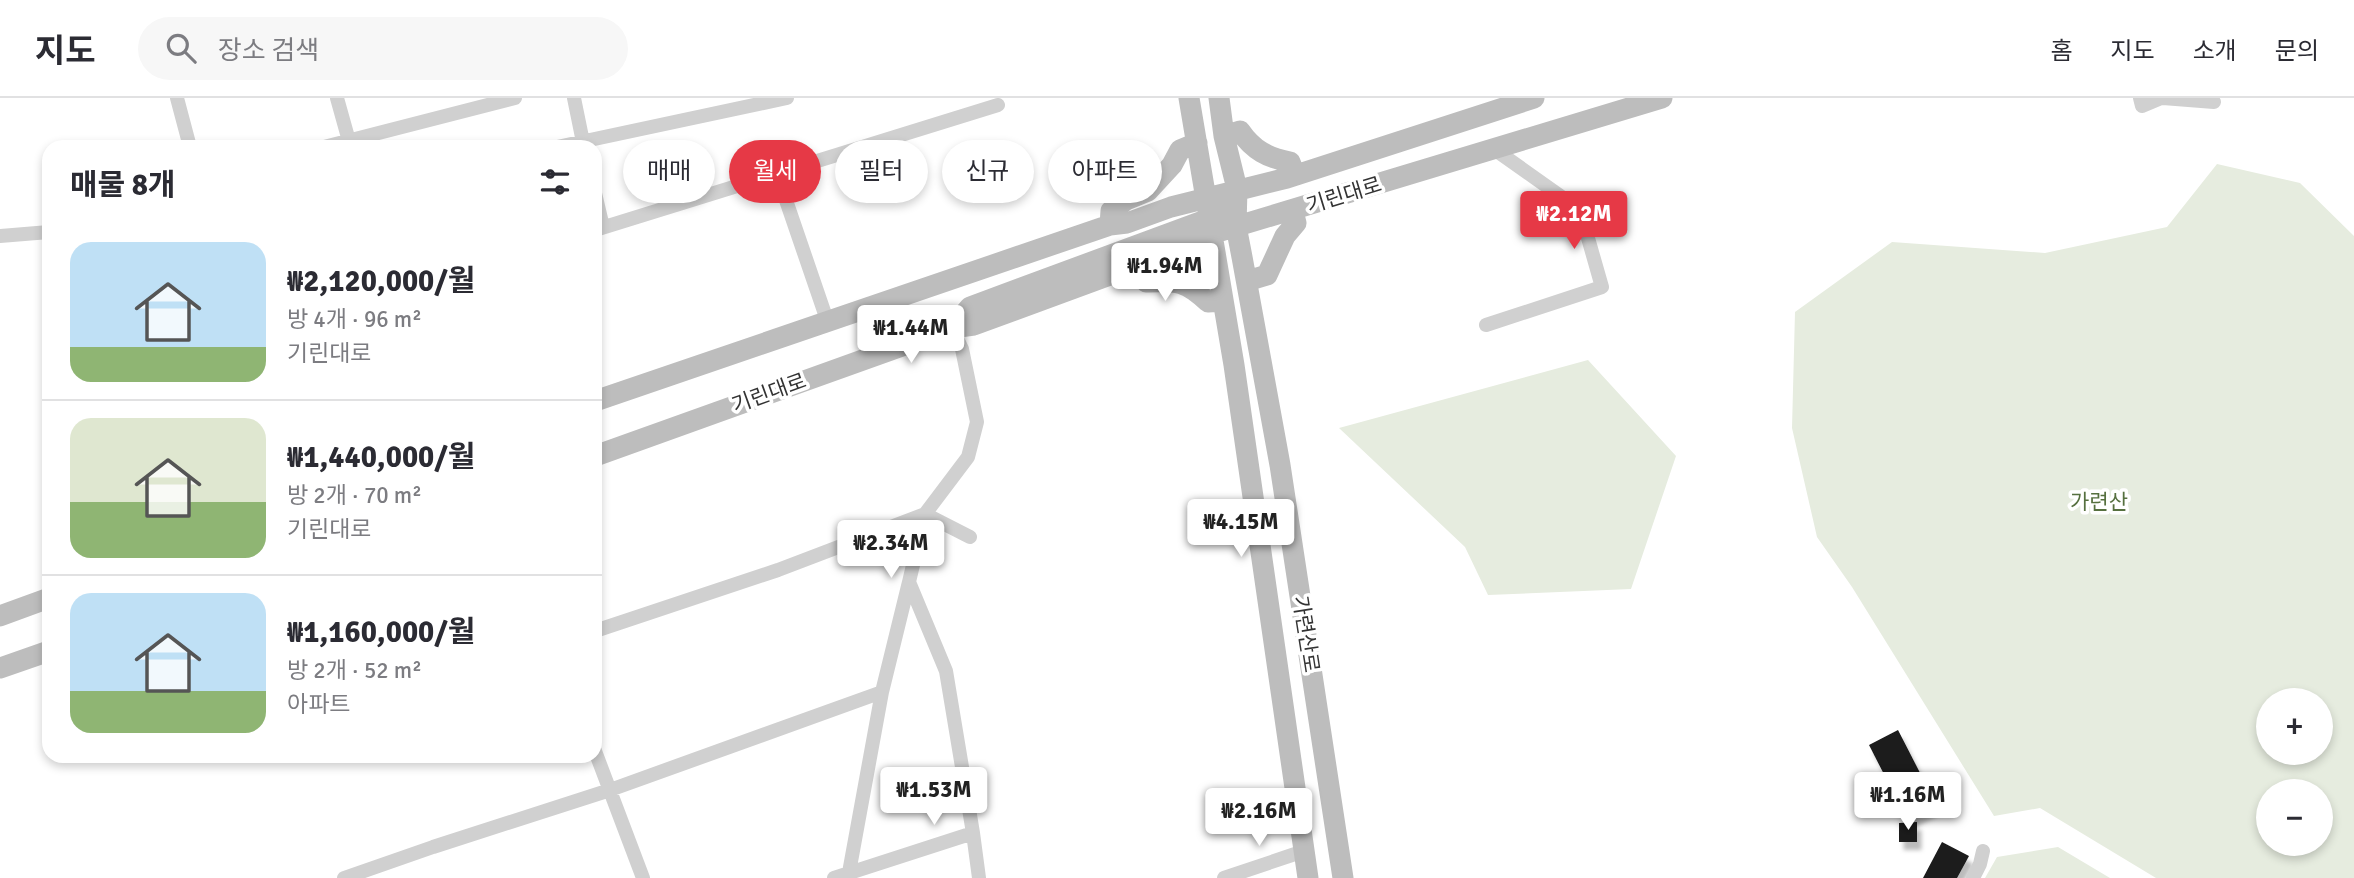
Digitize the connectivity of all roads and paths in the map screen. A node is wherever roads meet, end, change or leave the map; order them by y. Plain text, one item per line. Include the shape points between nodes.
1 (177, 98) edge
2 (337, 98) edge
3 (515, 98) edge
4 (574, 98) edge
5 (787, 98) edge
6 (1189, 98) edge
7 (1200, 98) edge
8 (1219, 98) edge
9 (1534, 98) edge
10 (1662, 98) edge
11 (2140, 98) edge
12 (2162, 98) edge
13 (2214, 102) dead end
14 (998, 106) dead end
15 (1224, 136) junction
16 (188, 140) edge
17 (349, 140) edge
18 (353, 140) edge
19 (582, 140) edge
20 (601, 140) edge
21 (1197, 142) junction
22 (1494, 149) junction
23 (821, 160) edge
24 (1295, 175) junction
25 (729, 189) edge
26 (787, 203) edge
27 (1217, 208) junction
28 (1293, 211) junction
29 (1110, 225) junction
30 (1236, 226) junction
31 (602, 228) edge
32 (42, 233) edge
33 (0, 236) edge
34 (1140, 264) junction
35 (1247, 281) junction
36 (1223, 301) junction
37 (827, 320) junction
38 (1486, 325) dead end
39 (952, 328) junction
40 (602, 399) edge
41 (602, 453) edge
42 (925, 514) junction
43 (970, 537) dead end
44 (909, 582) junction
45 (42, 600) edge
46 (0, 615) edge
47 (602, 629) edge
48 (42, 653) edge
49 (0, 668) edge
50 (882, 692) junction
51 (600, 763) edge
52 (610, 790) junction
53 (973, 833) junction
54 (1983, 850) dead end
55 (1304, 851) junction
56 (849, 875) edge
57 (344, 878) edge
58 (643, 878) edge
59 (834, 878) edge
60 (979, 878) edge
61 (1224, 878) edge
62 (1308, 878) edge
63 (1343, 878) edge
64 (1973, 878) edge

1 - 16 street
2 - 17 street
3 - 18 street
4 - 19 street
5 - 20 street
6 - 21 street
7 - 27 street
8 - 15 street
9 - 24 street, 기린대로
10 - 22 street, 기린대로
11 - 12 street via 2142,106
12 - 13 street
14 - 23 street
15 - 24 street via 1240,131 1256,149 1290,162
15 - 27 street
21 - 27 street
21 - 29 street via 1180,150 1149,191 1111,211
22 - 28 street, 기린대로
22 - 38 street via 1580,210 1602,287
24 - 27 street, 기린대로
25 - 31 street
26 - 37 street
27 - 29 street, 기린대로 via 1171,207
27 - 30 street, 가련산로
27 - 30 street, 기린대로
27 - 34 street, 기린대로
27 - 36 street, 가련산로
27 - 39 street via 970,307
28 - 30 street, 기린대로
28 - 35 street via 1296,223 1267,275
29 - 37 street, 기린대로
30 - 35 street, 가련산로
32 - 33 street
34 - 36 street via 1146,282 1192,286 1208,302
34 - 39 street, 기린대로 via 974,325
35 - 63 street, 가련산로
36 - 55 street, 가련산로
37 - 40 street, 기린대로
39 - 41 street, 기린대로
39 - 42 street via 962,349 977,422 968,457
42 - 43 street
42 - 44 street
42 - 47 street via 778,570
44 - 50 street
44 - 53 street via 946,671
45 - 46 street
48 - 49 street
50 - 52 street
50 - 56 street
51 - 52 street
52 - 57 street
52 - 58 street
53 - 56 street
53 - 60 street
54 - 64 street
55 - 61 street
55 - 62 street, 가련산로
56 - 59 street

